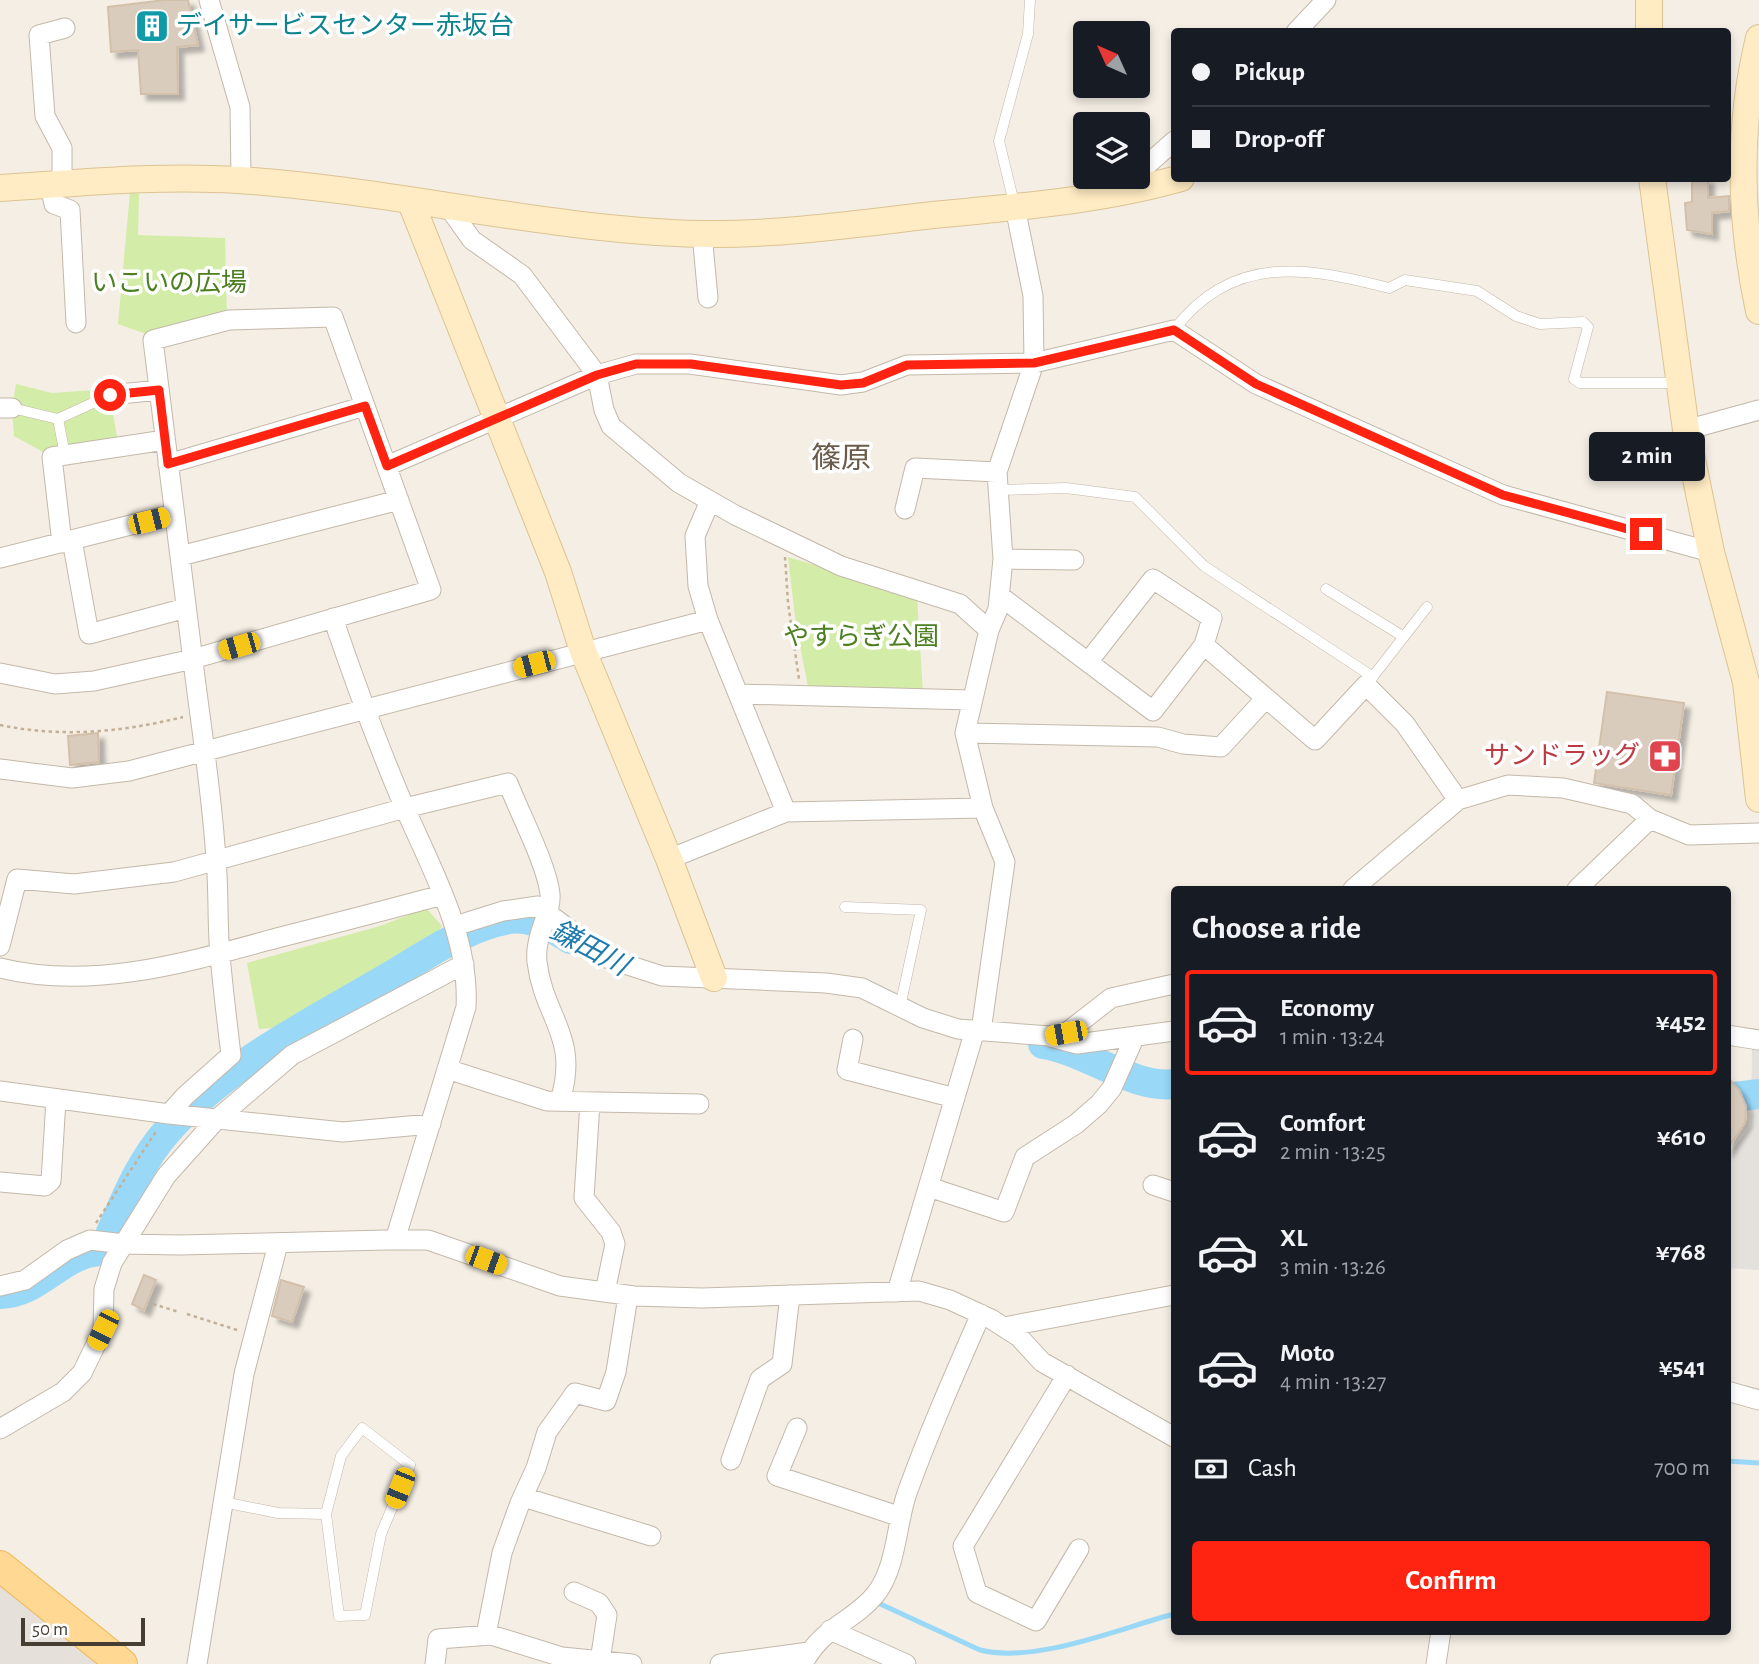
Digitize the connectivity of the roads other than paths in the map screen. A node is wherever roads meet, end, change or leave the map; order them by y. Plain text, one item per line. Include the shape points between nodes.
1 (209, 0) edge
2 (1030, 0) edge
3 (1326, 0) edge
4 (1649, 0) edge
5 (65, 28) dead end
6 (1300, 28) edge
7 (1650, 28) edge
8 (1759, 38) edge
9 (1171, 144) edge
10 (1743, 155) edge
11 (1150, 162) edge
12 (241, 180) junction
13 (1171, 180) edge
14 (1653, 182) edge
15 (56, 185) junction
16 (0, 188) edge
17 (1119, 189) edge
18 (1113, 194) junction
19 (410, 200) junction
20 (447, 205) junction
21 (1015, 207) junction
22 (702, 234) junction
23 (1757, 297) edge
24 (708, 298) dead end
25 (76, 323) dead end
26 (1174, 330) junction
27 (1034, 363) junction
28 (597, 375) junction
29 (1681, 383) junction
30 (159, 390) junction
31 (110, 395) joint
32 (365, 406) junction
33 (6, 408) edge
34 (1759, 410) edge
35 (496, 417) junction
36 (58, 419) junction
37 (1686, 430) junction
38 (165, 440) junction
39 (65, 455) junction
40 (168, 464) junction
41 (387, 466) junction
42 (998, 481) junction
43 (399, 500) junction
44 (710, 501) junction
45 (905, 509) dead end
46 (174, 514) junction
47 (67, 541) junction
48 (1711, 552) junction
49 (180, 556) junction
50 (0, 558) edge
51 (1003, 559) junction
52 (1074, 559) dead end
53 (1326, 589) dead end
54 (1000, 596) junction
55 (1427, 607) dead end
56 (186, 608) junction
57 (333, 618) junction
58 (708, 620) junction
59 (989, 630) junction
60 (1404, 637) junction
61 (1204, 645) junction
62 (583, 652) junction
63 (193, 659) junction
64 (1088, 662) junction
65 (0, 673) edge
66 (1369, 681) junction
67 (738, 694) junction
68 (1266, 698) junction
69 (971, 700) junction
70 (364, 709) junction
71 (965, 733) junction
72 (204, 751) junction
73 (0, 769) edge
74 (1759, 799) edge
75 (1458, 800) junction
76 (405, 808) junction
77 (983, 808) junction
78 (786, 812) junction
79 (1650, 819) junction
80 (1759, 833) edge
81 (669, 859) junction
82 (216, 860) junction
83 (1357, 886) edge
84 (1580, 886) edge
85 (442, 895) junction
86 (845, 907) dead end
87 (545, 913) junction
88 (455, 926) junction
89 (0, 946) edge
90 (219, 954) junction
91 (464, 964) junction
92 (0, 968) edge
93 (714, 978) junction
94 (1171, 985) edge
95 (900, 1007) junction
96 (978, 1031) junction
97 (1171, 1031) edge
98 (1050, 1036) junction
99 (1135, 1036) junction
100 (1731, 1036) edge
101 (853, 1039) dead end
102 (1759, 1040) edge
103 (447, 1069) junction
104 (0, 1091) edge
105 (955, 1098) junction
106 (56, 1100) junction
107 (560, 1101) junction
108 (590, 1102) junction
109 (699, 1104) dead end
110 (169, 1114) junction
111 (217, 1119) junction
112 (430, 1124) junction
113 (0, 1182) edge
114 (1153, 1185) dead end
115 (929, 1187) junction
116 (1171, 1191) edge
117 (396, 1240) junction
118 (124, 1244) junction
119 (278, 1244) junction
120 (0, 1286) edge
121 (605, 1292) junction
122 (898, 1292) junction
123 (790, 1295) junction
124 (628, 1296) junction
125 (1171, 1296) edge
126 (981, 1314) junction
127 (1004, 1327) junction
128 (1067, 1375) junction
129 (1731, 1392) edge
130 (1759, 1401) edge
131 (797, 1428) dead end
132 (0, 1429) edge
133 (1171, 1435) edge
134 (731, 1460) dead end
135 (523, 1497) junction
136 (223, 1502) junction
137 (326, 1514) junction
138 (901, 1517) junction
139 (650, 1535) dead end
140 (1079, 1549) dead end
141 (0, 1566) edge
142 (573, 1592) dead end
143 (830, 1630) junction
144 (486, 1635) junction
145 (1440, 1635) edge
146 (806, 1658) edge
147 (600, 1661) junction
148 (122, 1664) edge
149 (197, 1664) edge
150 (435, 1664) edge
151 (632, 1664) edge
152 (720, 1664) edge
153 (905, 1664) edge
154 (1436, 1664) edge

1 - 12 street via 240,107
2 - 21 lane via 1028,34 999,141
3 - 6 street
4 - 7 street
5 - 15 street via 39,35 45,116 62,148
8 - 10 street
9 - 11 street
10 - 23 street via 1743,200
12 - 15 street
12 - 19 street
13 - 18 street
14 - 29 street
15 - 16 street
15 - 25 street via 54,204 70,210
17 - 18 street
18 - 21 street
19 - 20 street
19 - 35 street
20 - 22 street via 620,229
20 - 28 street via 472,240 522,275
21 - 22 street via 785,231
21 - 27 street via 1033,296
22 - 24 street
26 - 27 street
26 - 29 lane via 1201,299 1242,279 1270,272 1336,274 1390,288 1405,280 1477,291 1516,316 1540,324 1583,322 1588,327 1574,379 1580,383
26 - 48 street via 1256,384 1503,495
27 - 28 street via 907,365 863,383 841,385 691,364 636,364
27 - 42 street
28 - 35 street
28 - 44 street via 611,425 679,484
29 - 37 street
30 - 31 street
30 - 32 street via 153,340 229,320 333,317
30 - 38 street
31 - 36 lane
32 - 40 street
32 - 41 street
33 - 36 lane
34 - 37 street
35 - 41 street
35 - 62 street via 558,572
36 - 39 lane
37 - 48 street
38 - 39 street
38 - 40 street
39 - 47 street via 52,457
40 - 46 street
41 - 43 street
42 - 45 street via 915,468
42 - 51 street
42 - 66 lane via 1135,497 1204,566
43 - 49 street
43 - 57 street via 431,590
44 - 58 street via 695,536 694,558
44 - 59 street via 841,566 960,604
46 - 47 street
46 - 49 street
47 - 50 street
47 - 56 street via 89,634
48 - 74 street via 1746,682
49 - 56 street
51 - 52 street
51 - 54 street
53 - 60 lane
54 - 59 street
54 - 64 street
55 - 60 lane
56 - 63 street
57 - 63 street
57 - 70 street
58 - 62 street
58 - 67 street
59 - 69 street
60 - 66 lane
61 - 64 street via 1153,711
61 - 64 street via 1212,618 1153,579
61 - 68 street
62 - 70 street
62 - 81 street
63 - 65 street via 94,681 55,684
63 - 72 street
66 - 68 street via 1315,740
66 - 75 street
67 - 69 street
67 - 78 street
68 - 71 street via 1221,747 1158,737
69 - 71 street
70 - 72 street
70 - 76 street
71 - 77 street
72 - 73 street via 129,771 72,778
72 - 82 street
75 - 79 street via 1508,785 1563,788 1632,804
75 - 83 street
76 - 82 street
76 - 85 street
76 - 87 street via 508,783 545,877 550,896
77 - 78 street
77 - 96 street via 1005,862
78 - 81 street
79 - 80 street via 1689,835
79 - 84 street
81 - 93 street
82 - 89 street via 127,880 74,884 18,879
82 - 90 street
85 - 88 street
85 - 90 street
86 - 95 lane via 921,910
87 - 88 street via 537,906
87 - 93 street via 609,959 662,976
87 - 107 street via 536,944 537,963 566,1045 567,1078
88 - 91 street
90 - 92 street via 135,972 79,976
90 - 110 street via 231,1055
91 - 103 street via 466,1007
91 - 111 street via 292,1055
93 - 95 street via 862,988
94 - 98 street via 1111,998 1066,1033
95 - 96 street via 958,1029
96 - 98 street
96 - 105 street
97 - 99 street
98 - 99 street via 1077,1044
99 - 115 street via 1112,1088 1099,1104 1025,1157 1004,1212
100 - 102 street
101 - 105 street via 847,1070
103 - 107 street via 503,1089
103 - 112 street
104 - 106 street
105 - 115 street
106 - 110 street
106 - 113 street via 51,1181 45,1186
107 - 108 street
108 - 109 street
108 - 121 street via 584,1198 611,1231 615,1244
110 - 111 street
111 - 112 street via 343,1132
111 - 118 street via 166,1176
112 - 117 street
114 - 116 street
115 - 122 street
117 - 119 street
117 - 121 street via 428,1240 560,1286
118 - 119 street
118 - 120 street via 90,1240 67,1250 25,1280
118 - 132 street via 107,1276 103,1330 82,1373 63,1392
119 - 136 street via 244,1374
121 - 124 street
122 - 123 street
122 - 126 street via 919,1291
123 - 124 street
123 - 134 street via 782,1364 760,1379
124 - 135 street via 616,1371 606,1401 575,1393 547,1432
125 - 127 street
126 - 127 street
126 - 138 street via 929,1435
127 - 128 street via 1042,1362
128 - 133 street
128 - 140 street via 963,1546 977,1593 1036,1621
129 - 130 street
131 - 138 street via 777,1476
135 - 139 street
135 - 144 street via 502,1553
136 - 137 lane via 278,1513
136 - 149 street
137 - 137 lane via 339,1616 365,1615 381,1534 410,1465 362,1428 341,1456
138 - 143 street via 889,1566 876,1594
141 - 148 main road
142 - 147 street via 599,1603 607,1615
143 - 146 street
143 - 153 street
144 - 147 street via 562,1657
144 - 150 street via 438,1639
145 - 154 street
146 - 152 street
147 - 151 street

